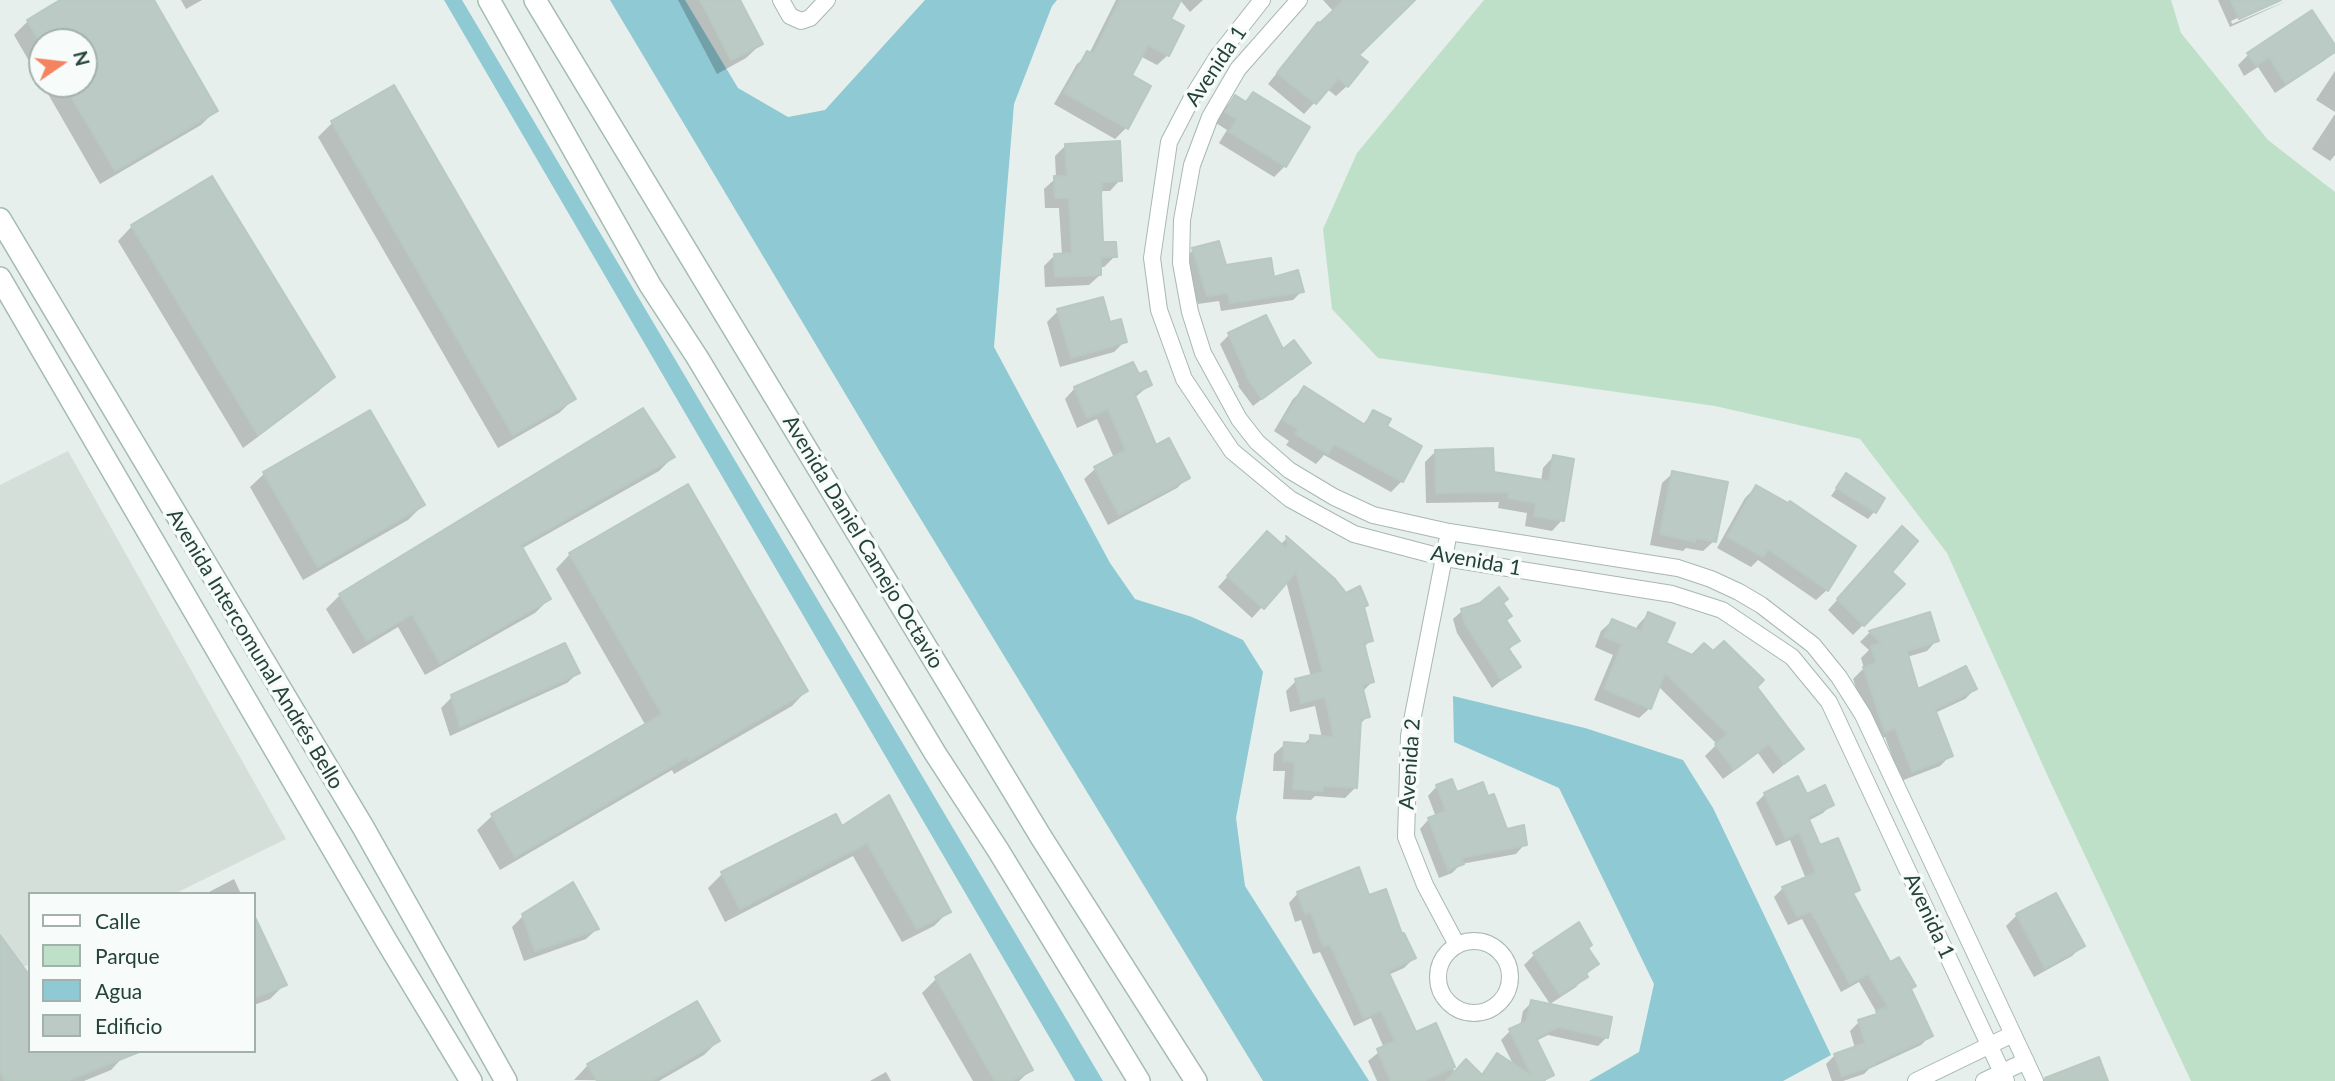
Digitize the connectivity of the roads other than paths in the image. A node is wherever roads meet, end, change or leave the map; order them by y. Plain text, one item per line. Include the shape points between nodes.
1 (489, 0) edge
2 (535, 0) edge
3 (781, 0) edge
4 (827, 0) edge
5 (1262, 0) edge
6 (1299, 0) edge
7 (0, 219) edge
8 (0, 278) edge
9 (1449, 532) junction
10 (1444, 557) junction
11 (1457, 945) junction
12 (2013, 1034) junction
13 (1990, 1046) junction
14 (2026, 1061) junction
15 (2004, 1077) edge
16 (471, 1081) edge
17 (506, 1081) edge
18 (1139, 1081) edge
19 (1196, 1081) edge
20 (1916, 1081) edge
21 (1984, 1081) edge
22 (2035, 1081) edge

1 - 18 main road via 650,285
2 - 19 main road, Avenida Daniel Camejo Octavio via 1041,837
3 - 4 street via 795,20 801,21
5 - 10 street, Avenida 1 via 1218,56 1169,142 1152,258 1159,310 1184,379 1232,451 1290,499 1354,534
6 - 9 street, Avenida 1 via 1238,69 1210,117 1192,164 1182,220 1181,263 1189,312 1203,353 1239,419 1289,470 1373,515
7 - 17 main road, Avenida Intercomunal Andrés Bello via 363,827
8 - 16 main road, Avenida Intercomunal Andrés Bello
9 - 10 street, Avenida 2
9 - 12 street, Avenida 1 via 1678,568 1740,592 1813,645 1863,715
10 - 11 street, Avenida 2 via 1409,736 1406,837 1424,885
10 - 13 street, Avenida 1 via 1672,594 1722,610 1791,657 1829,702
11 - 11 street via 1442,959 1439,989 1461,1011 1491,1010 1509,985 1503,956 1477,940
12 - 13 street
12 - 14 street, Avenida 1
13 - 15 street, Avenida 1
13 - 20 street
14 - 15 street
14 - 22 street, Avenida 1
15 - 21 street

